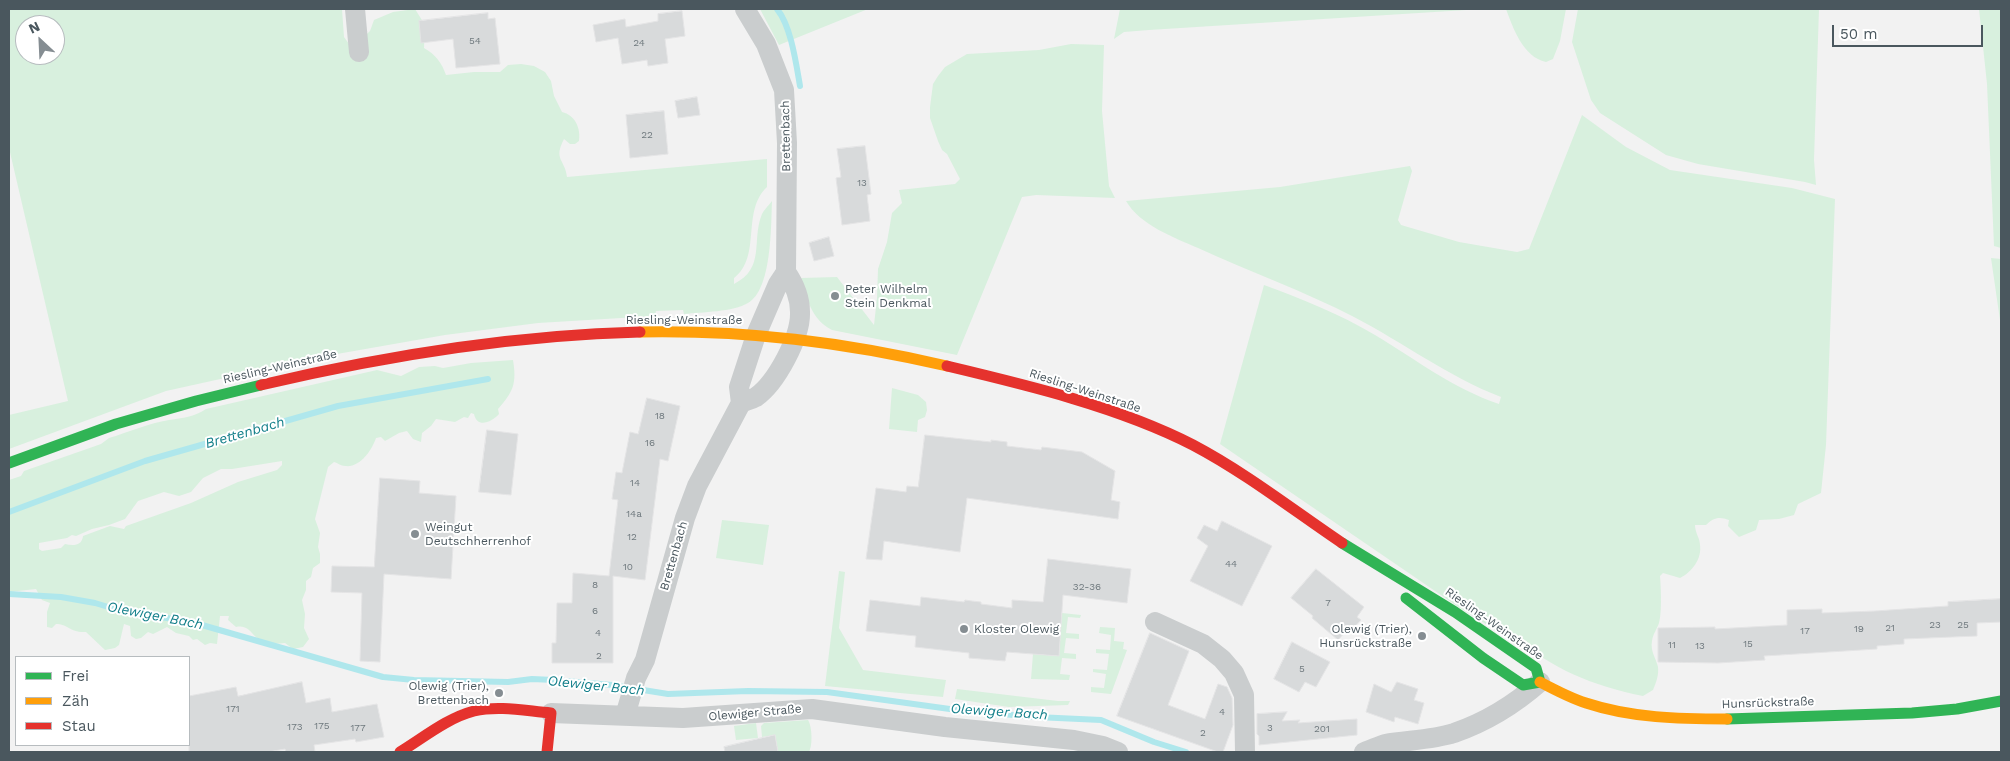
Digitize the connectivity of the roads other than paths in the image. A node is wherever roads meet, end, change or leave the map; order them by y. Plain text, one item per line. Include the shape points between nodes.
1 (356, 9) edge
2 (746, 9) edge
3 (359, 52) dead end
4 (786, 272) junction
5 (756, 335) junction
6 (794, 339) junction
7 (741, 403) junction
8 (9, 463) edge
9 (1333, 537) junction
10 (1155, 622) dead end
11 (1540, 682) junction
12 (2001, 701) edge
13 (627, 707) junction
14 (551, 713) junction
15 (400, 752) edge
16 (547, 752) edge
17 (1118, 752) edge
18 (1245, 752) edge
19 (1364, 752) edge

1 - 3 street
2 - 4 street, Brettenbach via 766,44 784,90
4 - 5 street, Brettenbach
4 - 6 street, Brettenbach via 797,290 800,307
5 - 6 main road, Riesling-Weinstraße
5 - 7 street, Brettenbach via 739,388
5 - 8 main road, Riesling-Weinstraße via 662,332 517,340 380,360 303,374 205,399 116,424
6 - 7 street, Brettenbach via 782,367 756,396
6 - 9 main road, Riesling-Weinstraße via 949,365 1128,418 1175,437 1236,469
7 - 13 street, Brettenbach via 697,486 645,660
9 - 11 main road, Riesling-Weinstraße via 1456,613 1536,668
9 - 11 main road, Riesling-Weinstraße via 1468,647 1523,685
10 - 18 street via 1203,644 1234,673 1244,695
11 - 12 main road, Hunsrückstraße via 1602,708 1693,719 1926,711
11 - 19 street via 1495,716 1477,724 1441,736 1388,744
13 - 14 street, Olewiger Straße
13 - 17 street, Olewiger Straße via 661,718 812,708 913,723 1066,738
14 - 15 main road, Olewiger Straße via 495,709 474,711
14 - 16 main road

